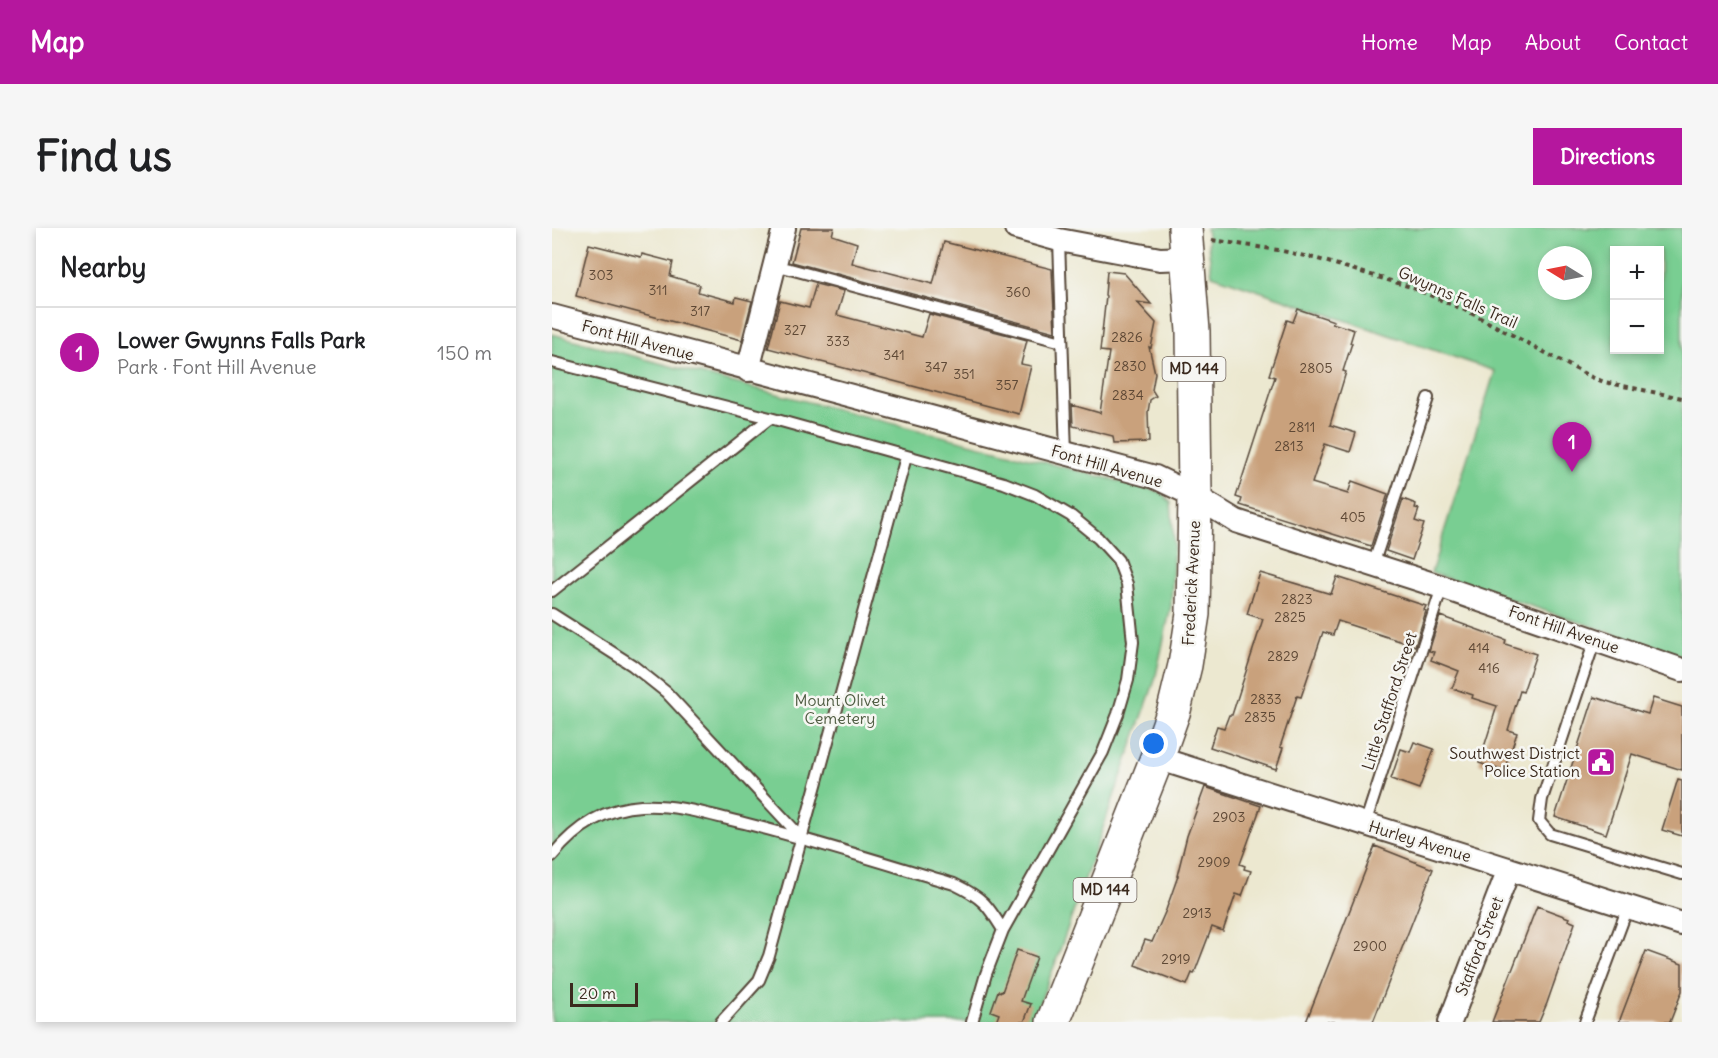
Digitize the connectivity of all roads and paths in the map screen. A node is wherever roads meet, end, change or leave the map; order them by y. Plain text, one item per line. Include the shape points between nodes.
1 (784, 228) edge
2 (1016, 228) edge
3 (1216, 239) dead end
4 (1074, 240) junction
5 (1186, 243) edge
6 (775, 265) junction
7 (552, 316) edge
8 (1062, 342) junction
9 (552, 362) edge
10 (748, 370) junction
11 (1428, 398) dead end
12 (1682, 398) edge
13 (770, 418) junction
14 (1066, 453) junction
15 (906, 457) junction
16 (1195, 496) junction
17 (1372, 565) junction
18 (1442, 587) junction
19 (552, 591) edge
20 (552, 614) edge
21 (1595, 640) junction
22 (1682, 670) edge
23 (1157, 758) junction
24 (1365, 824) junction
25 (802, 838) junction
26 (552, 856) edge
27 (1509, 869) junction
28 (1682, 874) edge
29 (1628, 907) junction
30 (1682, 924) edge
31 (1003, 930) junction
32 (721, 1022) edge
33 (972, 1022) edge
34 (1053, 1022) edge
35 (1450, 1022) edge
36 (1585, 1022) edge

1 - 6 street
2 - 4 street
3 - 12 path, Gwynns Falls Trail via 1308,256 1411,286 1589,376
4 - 5 street via 1160,259
4 - 8 lane
5 - 16 main road, Frederick Avenue / MD 144 via 1193,331
6 - 8 lane
6 - 10 street
7 - 10 street, Font Hill Avenue
8 - 14 lane
9 - 13 lane
10 - 14 street, Font Hill Avenue
11 - 17 lane
13 - 15 lane
13 - 19 lane
14 - 16 street, Font Hill Avenue via 1155,477
15 - 25 lane
15 - 31 lane via 1004,483 1044,500 1098,538 1118,560 1127,584 1133,642 1119,714 1103,752
16 - 17 street, Font Hill Avenue via 1236,521
16 - 23 main road, Frederick Avenue / MD 144 via 1195,564 1185,665
17 - 18 street, Font Hill Avenue
18 - 21 street, Font Hill Avenue
18 - 24 lane, Little Stafford Street
20 - 25 lane via 632,665 666,692
21 - 22 street, Font Hill Avenue
21 - 28 lane via 1542,799 1539,821 1550,834
23 - 24 street, Hurley Avenue
23 - 34 main road, Frederick Avenue / MD 144
24 - 27 street, Hurley Avenue
25 - 26 lane via 698,812 639,806 590,821
25 - 31 lane via 954,884 977,896
25 - 32 lane via 759,980
27 - 29 street, Hurley Avenue
27 - 35 street, Stafford Street
29 - 30 street, Hurley Avenue
29 - 36 lane
31 - 33 lane

